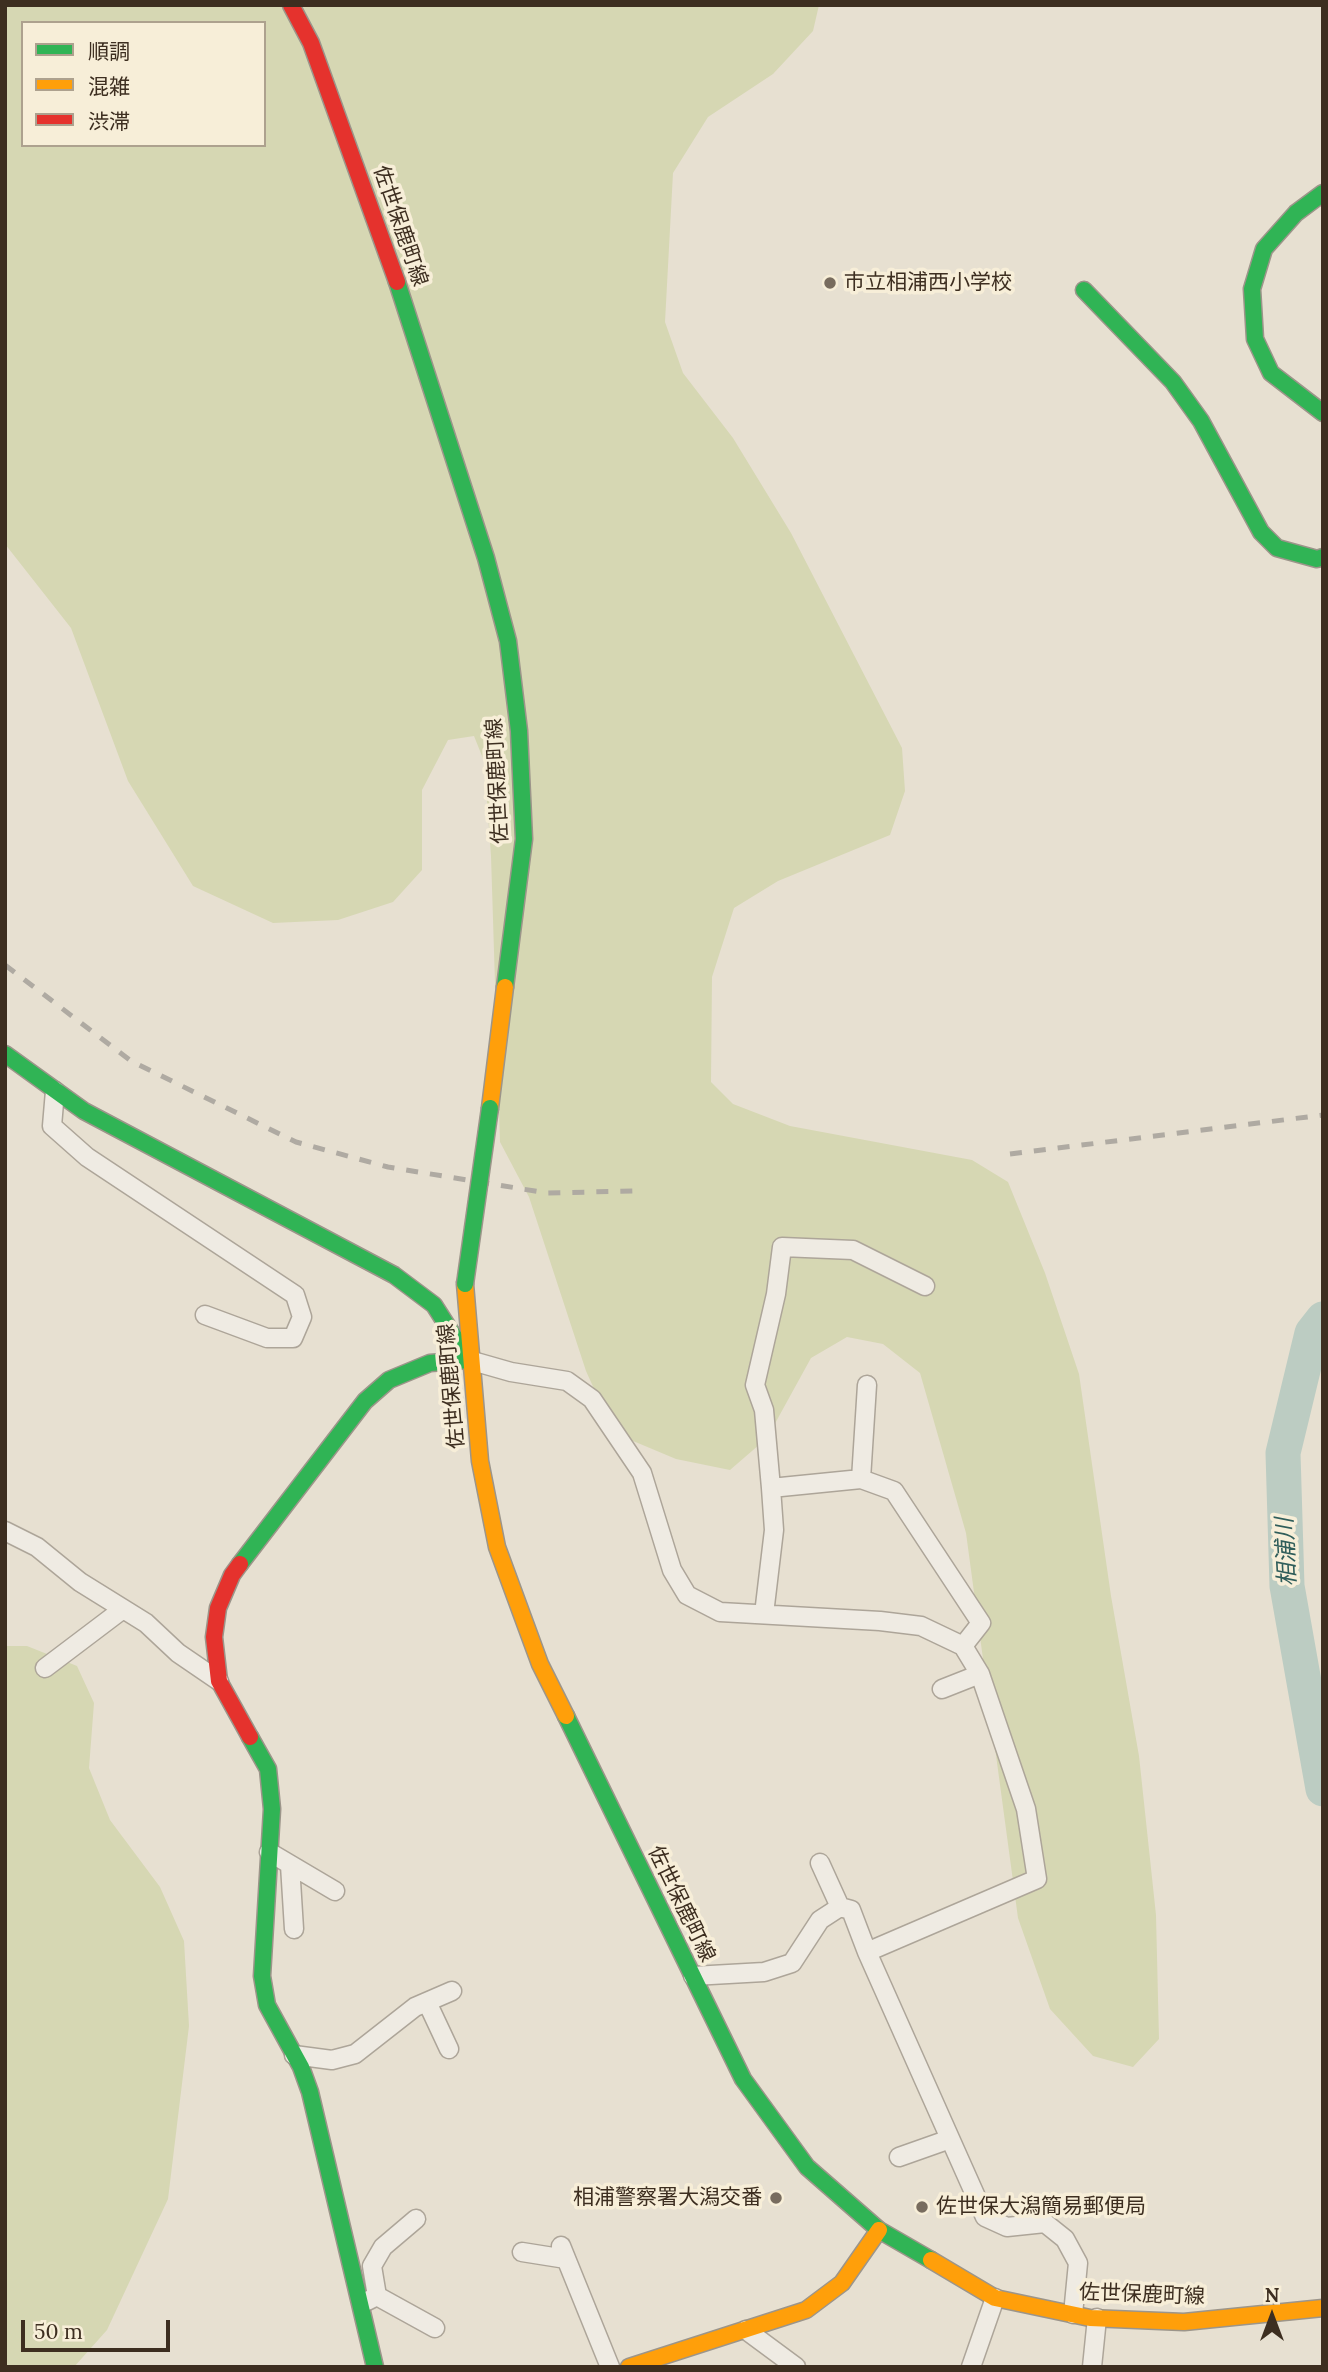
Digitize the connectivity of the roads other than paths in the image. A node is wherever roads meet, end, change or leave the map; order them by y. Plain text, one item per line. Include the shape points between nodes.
1 (290, 5) edge
2 (1323, 193) edge
3 (1084, 290) dead end
4 (1323, 413) edge
5 (1323, 557) edge
6 (5, 1054) edge
7 (55, 1091) junction
8 (925, 1286) dead end
9 (205, 1315) dead end
10 (469, 1360) junction
11 (867, 1385) dead end
12 (861, 1479) junction
13 (771, 1488) junction
14 (5, 1531) edge
15 (123, 1609) junction
16 (764, 1614) junction
17 (963, 1646) junction
18 (45, 1668) dead end
19 (980, 1674) junction
20 (219, 1681) junction
21 (942, 1689) dead end
22 (269, 1852) junction
23 (820, 1863) dead end
24 (290, 1865) junction
25 (335, 1891) dead end
26 (840, 1908) junction
27 (294, 1929) dead end
28 (867, 1952) junction
29 (693, 1976) junction
30 (452, 1991) dead end
31 (427, 2002) junction
32 (449, 2049) dead end
33 (294, 2054) junction
34 (950, 2139) junction
35 (899, 2157) dead end
36 (416, 2219) dead end
37 (879, 2230) junction
38 (522, 2252) dead end
39 (995, 2298) junction
40 (369, 2300) junction
41 (1323, 2308) edge
42 (1073, 2315) junction
43 (1097, 2318) junction
44 (435, 2328) dead end
45 (746, 2330) junction
46 (660, 2357) junction
47 (375, 2367) edge
48 (610, 2367) edge
49 (629, 2367) edge
50 (678, 2367) edge
51 (796, 2367) edge
52 (971, 2367) edge
53 (1092, 2367) edge

1 - 10 main road, 佐世保鹿町線, bridge via 311,43 380,228 486,558 508,641 519,731 524,839 465,1284
2 - 4 main road via 1296,213 1264,249 1252,289 1255,339 1271,373
3 - 5 main road via 1180,392 1201,421 1261,533 1277,548
6 - 7 main road
7 - 9 street via 52,1126 86,1157 295,1296 302,1317 293,1338 267,1338
7 - 10 main road via 84,1111 394,1275 433,1305
8 - 13 street via 896,1263 853,1250 782,1247 755,1385 764,1410
10 - 16 street via 568,1381 592,1399 642,1473 672,1570 687,1595 720,1612
10 - 20 main road via 430,1363 389,1380 365,1401 232,1575 218,1608 214,1637
10 - 29 main road, 佐世保鹿町線 via 480,1461 497,1546 530,1638
11 - 12 street
12 - 13 street
12 - 17 street via 894,1491 981,1623
13 - 16 street via 774,1530
14 - 15 street via 37,1547
15 - 18 street
15 - 20 street
16 - 17 street via 921,1626
17 - 19 street
19 - 21 street
19 - 28 street via 1026,1809 1037,1879
20 - 22 main road via 268,1769 272,1809
22 - 24 street
22 - 33 main road via 262,1976 267,2005
23 - 26 street
24 - 25 street
24 - 27 street
26 - 28 street via 851,1910
26 - 29 street via 820,1920 792,1963 764,1972
28 - 34 street
29 - 37 main road, 佐世保鹿町線 via 743,2079 807,2167
30 - 31 street
31 - 32 street
31 - 33 street via 355,2054 332,2060
33 - 40 main road via 310,2092
34 - 35 street
34 - 42 street via 985,2217 1007,2227 1045,2223 1065,2239 1078,2263
36 - 40 street via 383,2247 372,2266
37 - 39 main road, 佐世保鹿町線
37 - 45 main road via 842,2283 806,2310
38 - 48 street via 563,2253
39 - 42 main road, 佐世保鹿町線
39 - 52 street
40 - 44 street
40 - 47 main road
41 - 43 main road, 佐世保鹿町線 via 1184,2322
42 - 43 main road, 佐世保鹿町線
43 - 53 street
45 - 46 main road
45 - 51 street
46 - 49 main road
46 - 50 street

